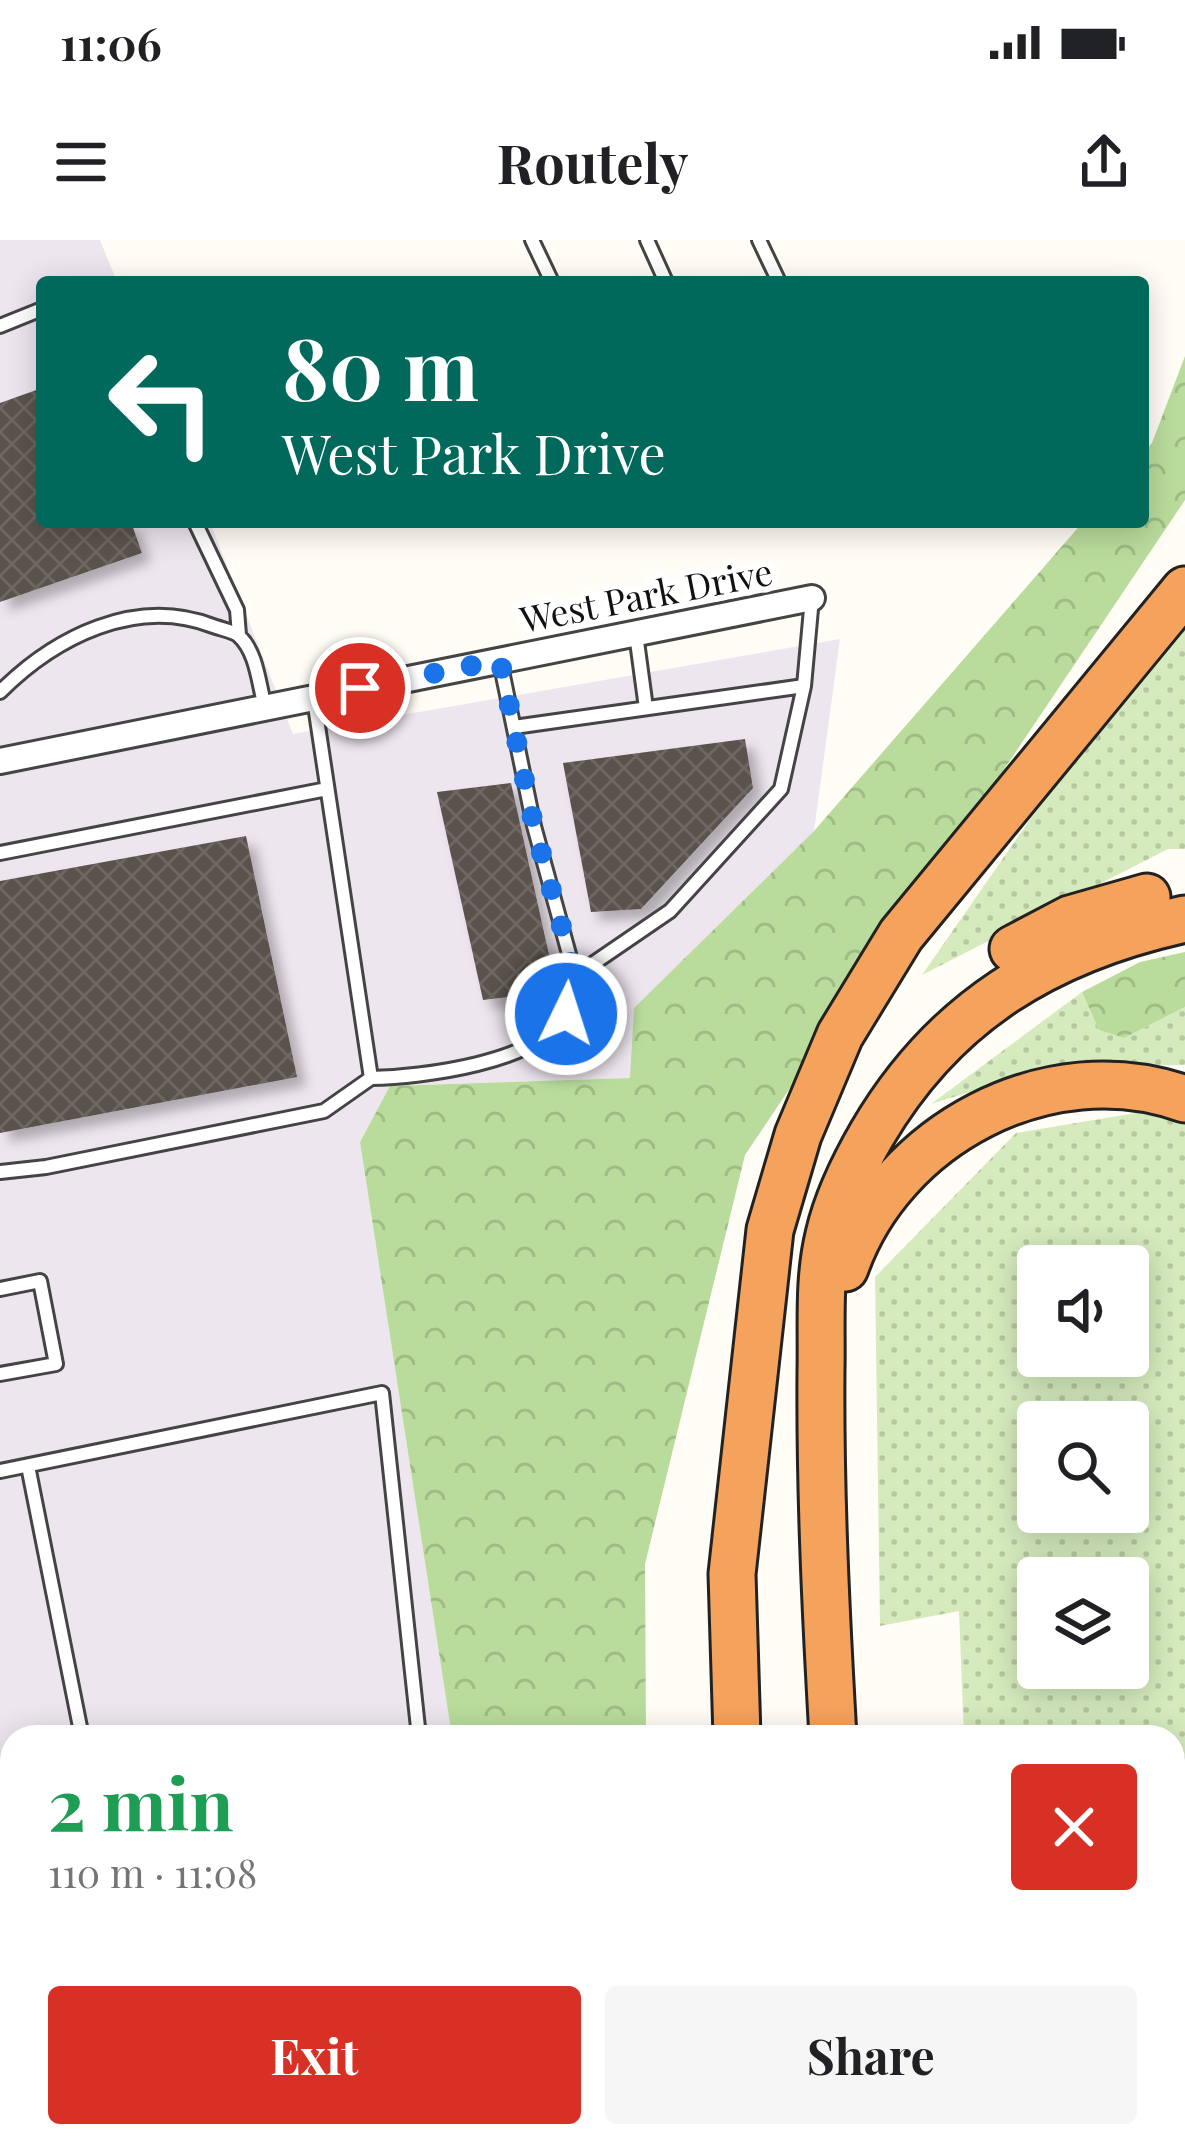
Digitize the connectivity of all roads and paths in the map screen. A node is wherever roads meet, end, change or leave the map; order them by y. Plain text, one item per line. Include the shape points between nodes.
1 (532, 240) edge
2 (647, 240) edge
3 (759, 240) edge
4 (549, 276) edge
5 (663, 276) edge
6 (775, 276) edge
7 (36, 311) edge
8 (0, 326) edge
9 (198, 528) edge
10 (1185, 590) edge
11 (812, 598) joint
12 (636, 632) junction
13 (238, 635) junction
14 (500, 660) junction
15 (804, 686) junction
16 (0, 692) edge
17 (314, 698) junction
18 (265, 707) junction
19 (646, 708) junction
20 (514, 728) junction
21 (0, 760) edge
22 (327, 789) junction
23 (0, 853) edge
24 (1185, 890) edge
25 (1185, 919) edge
26 (575, 976) junction
27 (371, 1078) junction
28 (1185, 1099) edge
29 (0, 1172) edge
30 (0, 1289) edge
31 (821, 1371) junction
32 (0, 1374) edge
33 (752, 1386) junction
34 (28, 1466) junction
35 (0, 1471) edge
36 (80, 1725) edge
37 (418, 1725) edge
38 (737, 1725) edge
39 (831, 1725) edge

1 - 4 lane
2 - 5 lane
3 - 6 lane
7 - 8 lane
9 - 13 lane via 237,610
10 - 33 highway via 940,883 860,1000 799,1135 770,1230
11 - 12 street, West Park Drive
11 - 15 lane
12 - 14 street, West Park Drive
12 - 19 lane
13 - 16 lane via 158,614 112,623 31,661
13 - 18 lane
14 - 17 street, West Park Drive
14 - 20 lane
15 - 19 lane
15 - 26 lane via 782,789 670,911
17 - 18 street, West Park Drive
17 - 22 lane
18 - 21 street, West Park Drive
19 - 20 lane
20 - 26 lane
22 - 23 lane
22 - 27 lane
24 - 33 highway via 1070,919 1024,942 911,1028 828,1150
25 - 31 highway via 1070,953 1034,972 963,1020 906,1080 862,1150 830,1229 821,1273
26 - 27 lane via 566,1014 545,1037 485,1064
27 - 29 lane via 324,1111
28 - 31 highway via 1120,1088 1039,1094 982,1114 933,1144 888,1187 860,1229
30 - 32 lane via 40,1281 56,1364
31 - 39 highway
33 - 38 highway via 732,1574
34 - 35 lane
34 - 36 lane
34 - 37 lane via 382,1393

